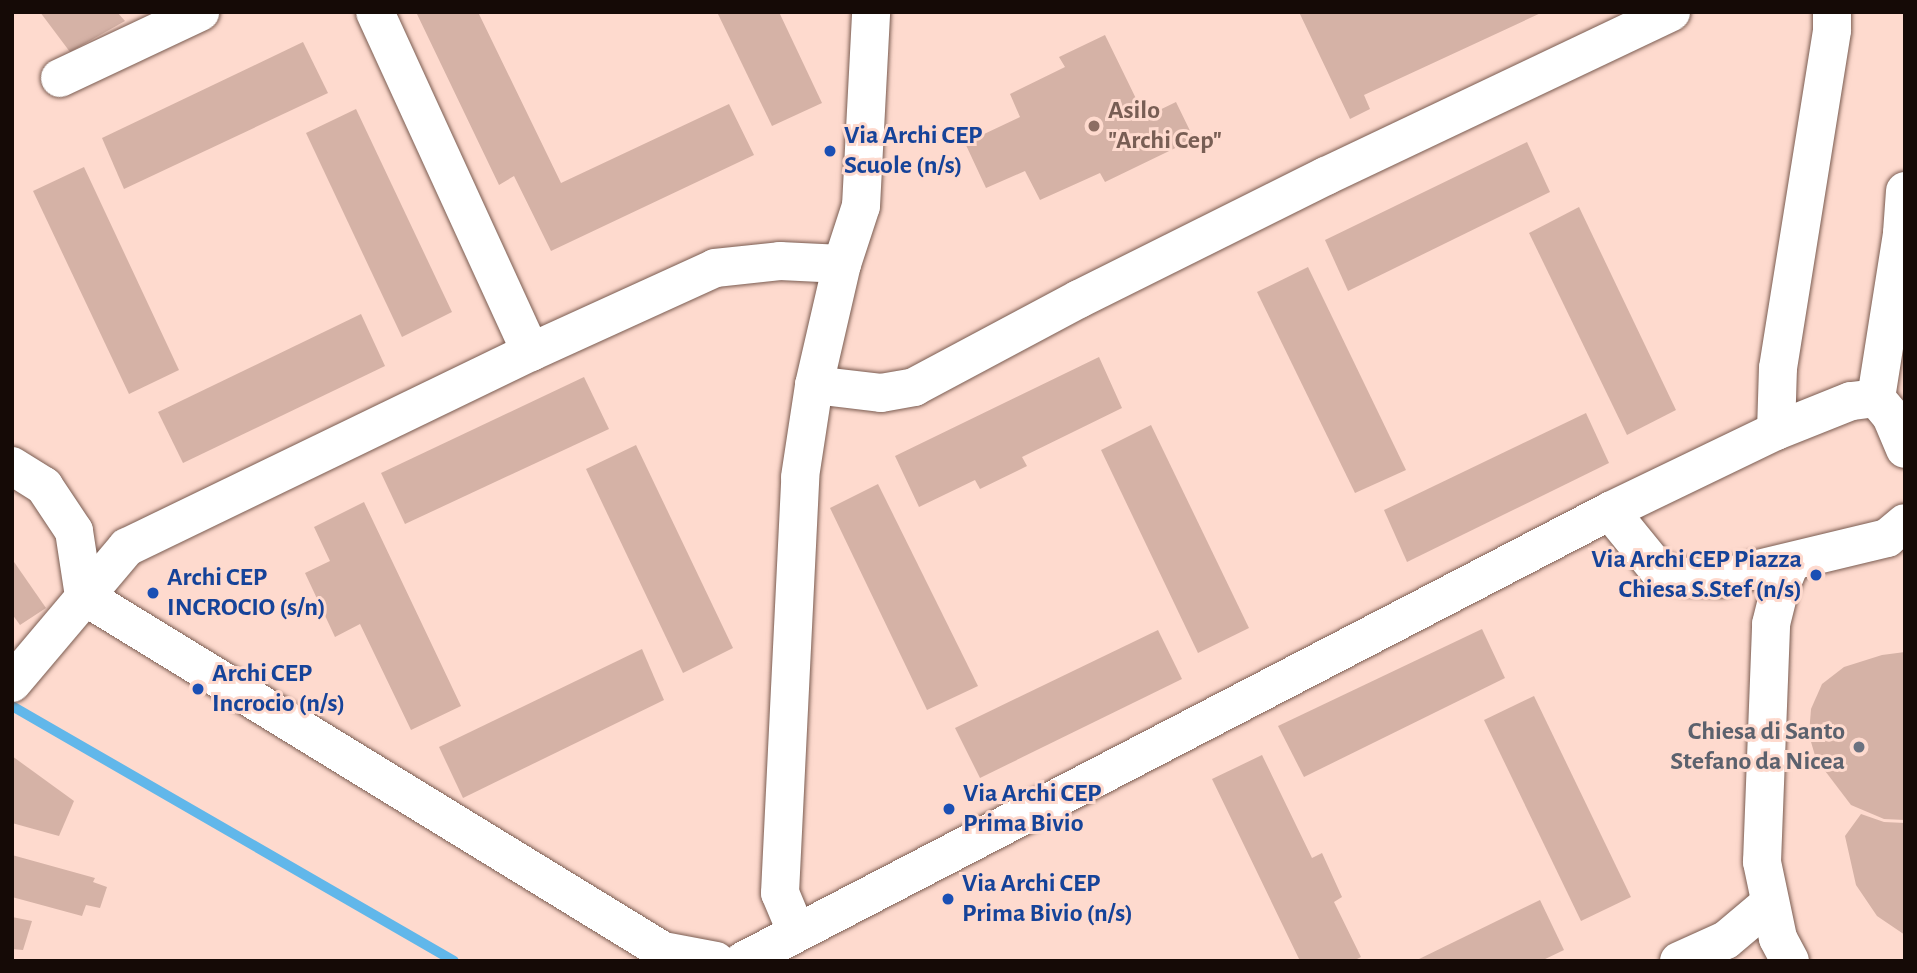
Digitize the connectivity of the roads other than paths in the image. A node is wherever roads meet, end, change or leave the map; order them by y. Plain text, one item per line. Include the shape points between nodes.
1 (200, 12) edge
2 (375, 12) edge
3 (871, 12) edge
4 (1671, 12) edge
5 (1832, 12) edge
6 (60, 78) dead end
7 (1905, 191) edge
8 (842, 264) junction
9 (531, 352) junction
10 (814, 385) junction
11 (1876, 398) junction
12 (1776, 431) junction
13 (1905, 449) edge
14 (12, 466) edge
15 (1610, 511) junction
16 (1905, 523) edge
17 (1791, 562) junction
18 (1721, 578) junction
19 (84, 596) junction
20 (1771, 624) junction
21 (16, 678) edge
22 (1770, 902) junction
23 (796, 932) junction
24 (716, 961) edge
25 (743, 961) edge
26 (1679, 961) edge
27 (1790, 961) edge

1 - 6 street
2 - 9 street
3 - 8 street via 861,206
4 - 10 street via 1313,183 914,387 881,393
5 - 12 street via 1778,368
7 - 11 street
8 - 9 street via 780,261 715,268
8 - 10 street
9 - 19 street via 127,547
10 - 23 street via 800,477 780,893
11 - 12 street via 1851,401
11 - 13 street via 1891,416
12 - 15 street
14 - 19 street via 44,486 74,531
15 - 18 street via 1659,571
15 - 23 street
16 - 17 street via 1887,538
17 - 18 street
17 - 20 street
18 - 20 street
19 - 21 street
19 - 24 street via 663,951
20 - 22 street via 1762,862
22 - 26 street via 1726,940
22 - 27 street via 1777,937
23 - 25 street

